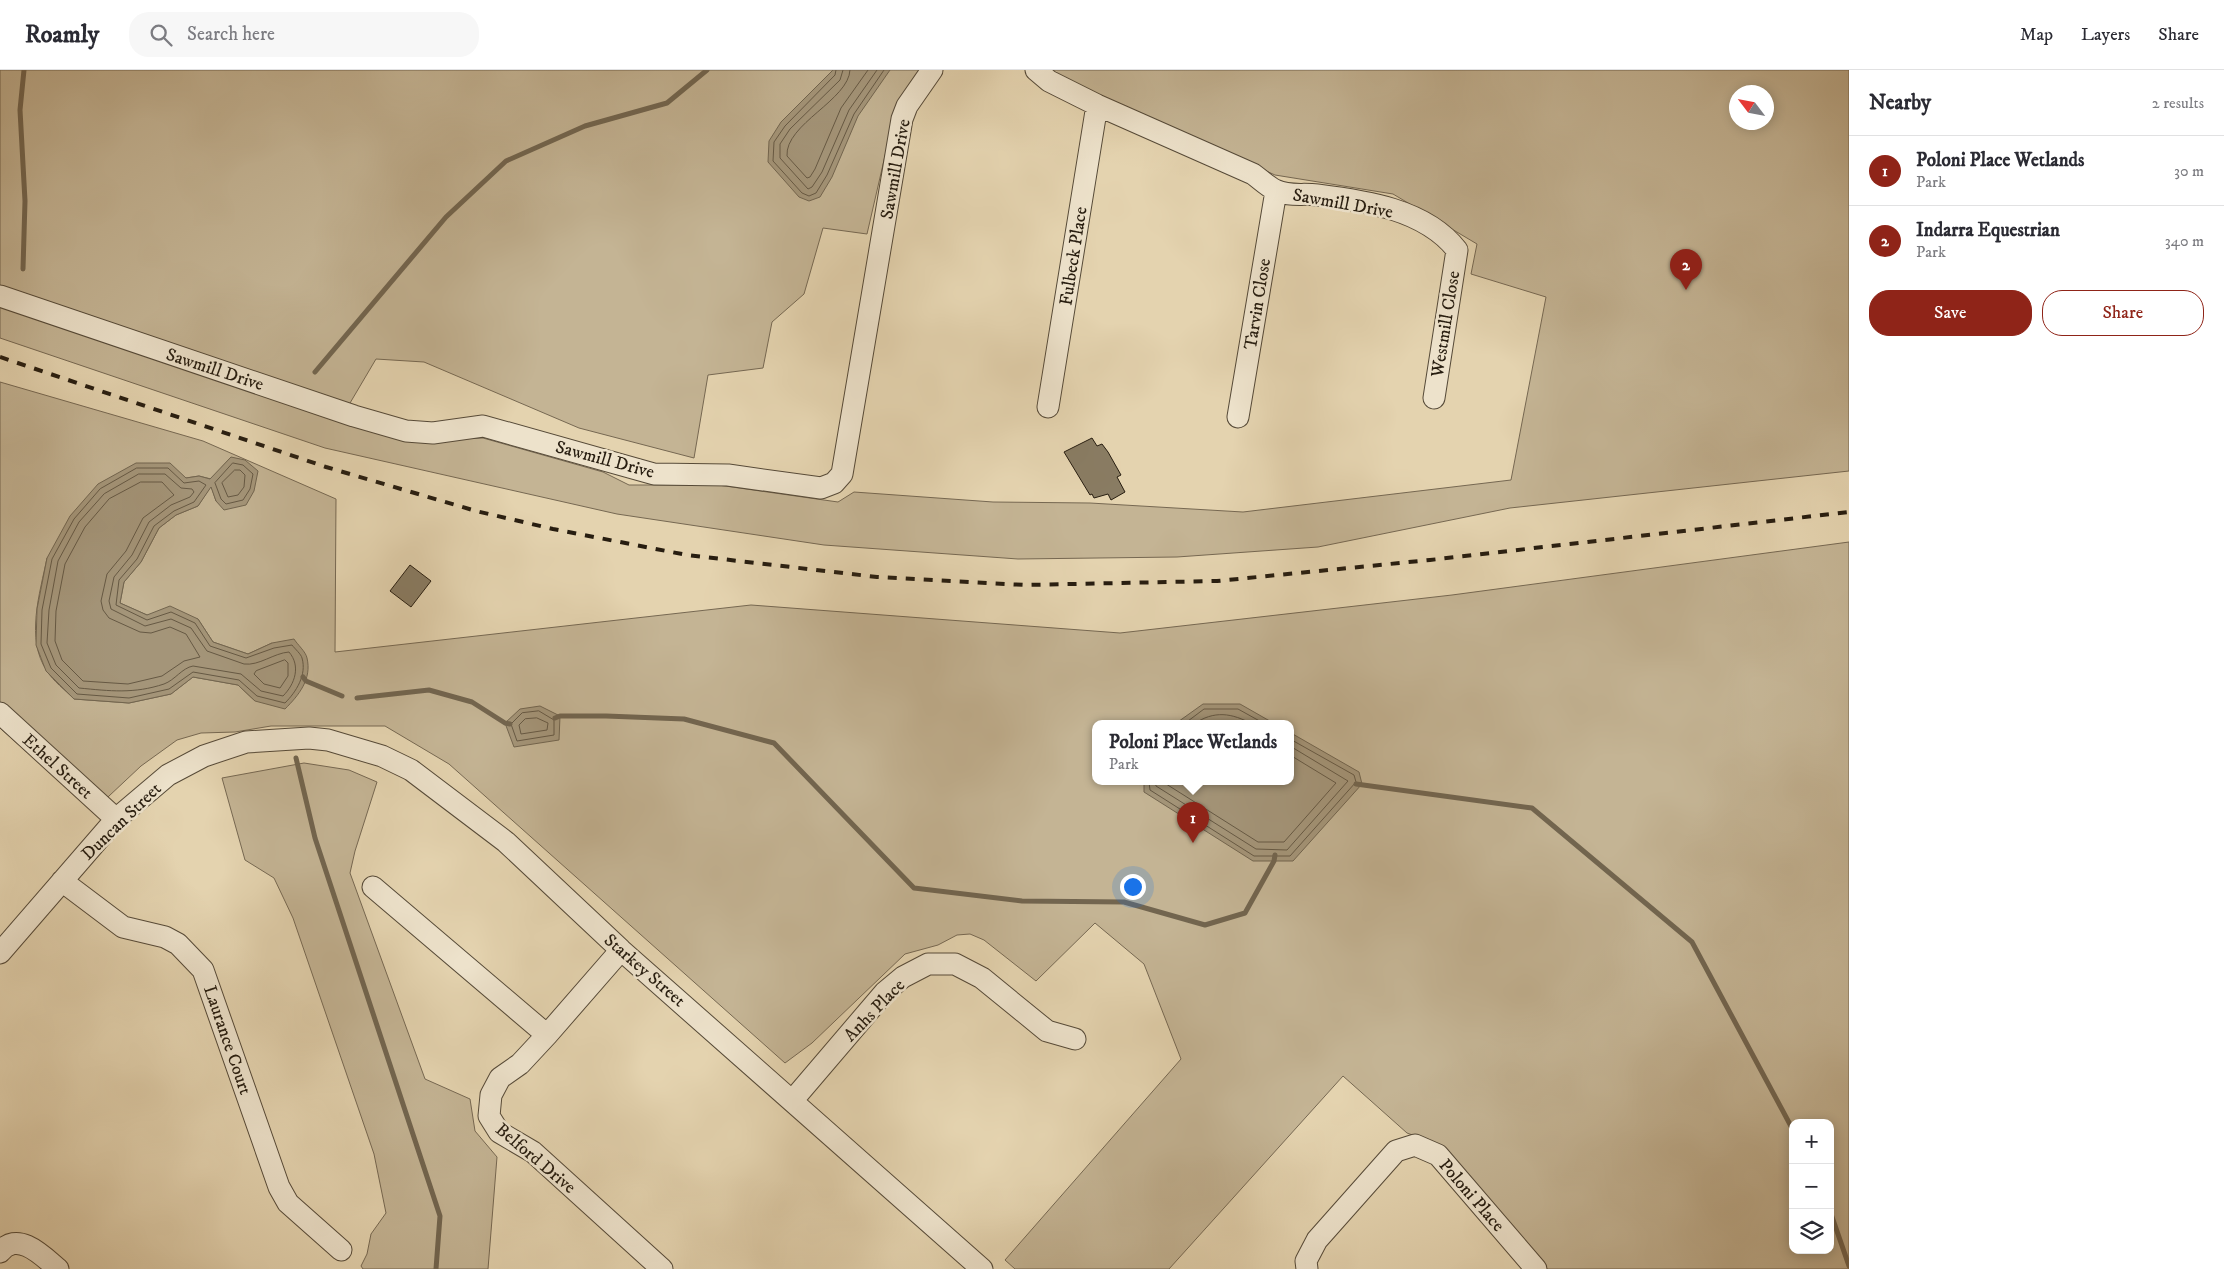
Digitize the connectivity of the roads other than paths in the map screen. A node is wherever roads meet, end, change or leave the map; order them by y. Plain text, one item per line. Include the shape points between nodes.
1 (932, 70) edge
2 (1036, 70) edge
3 (1098, 105) junction
4 (1276, 191) junction
5 (1457, 250) joint
6 (0, 296) edge
7 (1434, 398) dead end
8 (1048, 407) dead end
9 (1238, 417) dead end
10 (0, 713) edge
11 (274, 738) joint
12 (116, 819) junction
13 (62, 881) junction
14 (373, 887) dead end
15 (621, 950) junction
16 (0, 953) edge
17 (547, 1035) junction
18 (1075, 1039) dead end
19 (792, 1101) junction
20 (341, 1250) dead end
21 (0, 1252) edge
22 (58, 1269) edge
23 (662, 1269) edge
24 (982, 1269) edge
25 (1307, 1269) edge
26 (1536, 1269) edge

1 - 6 street, Sawmill Drive via 907,106 902,119 842,474 834,483 822,488 728,475 654,474 483,426 433,433 406,431
2 - 3 street, Sawmill Drive via 1050,81
3 - 4 street, Sawmill Drive via 1253,174
3 - 8 street, Fulbeck Place
4 - 5 street, Sawmill Drive via 1388,207 1440,233
4 - 9 street, Tarvin Close
5 - 7 street, Westmill Close
10 - 12 street, Ethel Street
11 - 12 street, Duncan Street via 246,742 204,756 168,775
11 - 15 street, Starkey Street via 328,740 382,756 411,770 506,842
12 - 13 street, Duncan Street
13 - 16 street, Duncan Street
13 - 20 street, Laurance Court via 123,927 165,937 178,944 203,970 279,1187 288,1203
14 - 17 street
15 - 17 street, Belford Drive
15 - 19 street, Starkey Street
17 - 23 street, Belford Drive via 520,1064 500,1078 491,1095 489,1116 499,1132 533,1152
18 - 19 street, Anhs Place via 1048,1031 982,978 955,964 928,964 903,977 885,992
19 - 24 street, Starkey Street
21 - 22 street via 20,1243 36,1249
25 - 26 street, Poloni Place via 1306,1261 1317,1240 1396,1151 1415,1145 1438,1155

